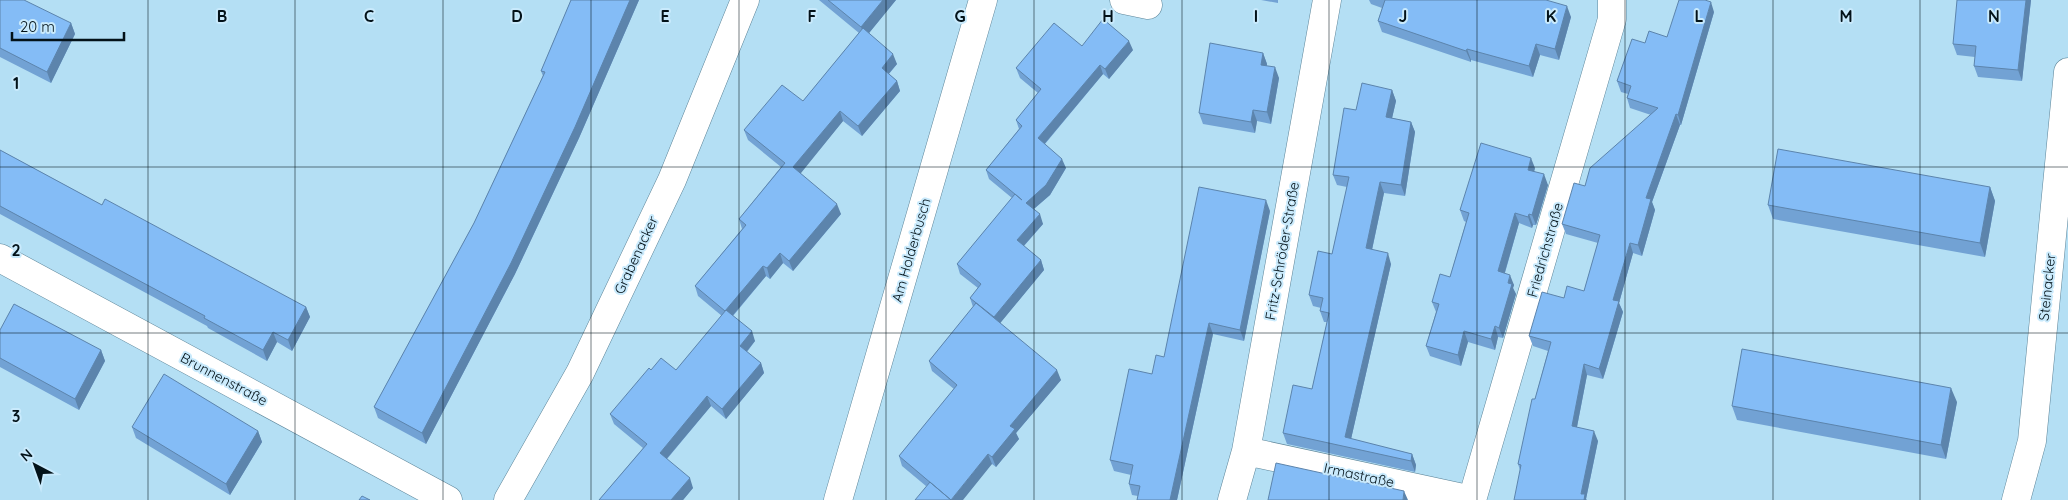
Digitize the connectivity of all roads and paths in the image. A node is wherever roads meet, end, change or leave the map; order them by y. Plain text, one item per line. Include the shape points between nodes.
1 (745, 0) edge
2 (983, 0) edge
3 (1327, 0) edge
4 (1612, 0) edge
5 (2068, 72) edge
6 (0, 258) edge
7 (1246, 451) junction
8 (448, 500) edge
9 (508, 500) edge
10 (838, 500) edge
11 (1232, 500) edge
12 (1472, 500) edge
13 (2016, 500) edge

1 - 9 street, Grabenacker via 668,189 580,373
2 - 10 street, Am Holderbusch
3 - 7 street, Fritz-Schröder-Straße
4 - 12 street, Friedrichstraße via 1612,19
5 - 13 street, Steinacker via 2032,441
6 - 8 street, Brunnenstraße
7 - 11 street, Fritz-Schröder-Straße
7 - 12 street, Irmastraße

